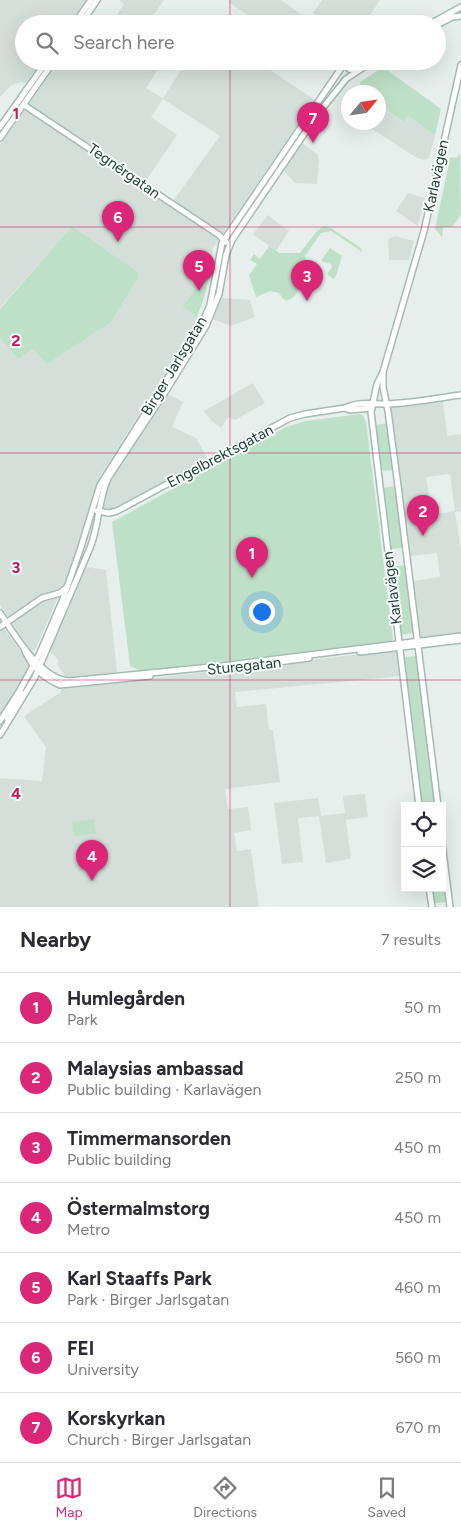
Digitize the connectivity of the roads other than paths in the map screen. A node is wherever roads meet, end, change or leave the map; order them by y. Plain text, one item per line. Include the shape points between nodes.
1 (90, 0) edge
2 (97, 0) edge
3 (461, 7) edge
4 (453, 11) junction
5 (80, 15) edge
6 (86, 15) edge
7 (446, 15) edge
8 (461, 15) edge
9 (446, 20) edge
10 (461, 65) edge
11 (41, 70) edge
12 (48, 70) edge
13 (341, 70) edge
14 (352, 70) edge
15 (356, 71) joint
16 (24, 105) junction
17 (0, 127) edge
18 (0, 138) edge
19 (224, 240) junction
20 (229, 247) junction
21 (226, 254) junction
22 (219, 255) junction
23 (382, 372) junction
24 (461, 395) edge
25 (387, 404) junction
26 (372, 405) junction
27 (92, 510) junction
28 (98, 512) junction
29 (81, 546) junction
30 (89, 551) junction
31 (67, 587) junction
32 (0, 614) edge
33 (6, 622) junction
34 (0, 628) edge
35 (461, 636) edge
36 (461, 640) edge
37 (418, 643) junction
38 (399, 646) junction
39 (36, 666) junction
40 (0, 721) edge
41 (0, 729) edge
42 (0, 735) edge
43 (418, 802) edge
44 (438, 802) edge
45 (442, 847) edge
46 (430, 892) edge
47 (432, 907) edge
48 (450, 907) edge

1 - 5 street
2 - 6 street
3 - 4 street
4 - 7 street
4 - 8 street
8 - 9 street
10 - 23 street, Karlavägen via 424,231
11 - 17 street
12 - 16 street
13 - 19 street, Birger Jarlsgatan
14 - 15 street, Birger Jarlsgatan
15 - 20 street, Birger Jarlsgatan via 315,117
16 - 18 street
16 - 19 street, Tegnérgatan
19 - 20 street, Tegnérgatan
19 - 22 street, Birger Jarlsgatan
20 - 21 street, Birger Jarlsgatan
21 - 22 street
21 - 28 street, Birger Jarlsgatan via 219,294 206,326 108,478
22 - 27 street, Birger Jarlsgatan via 210,305 202,324 104,478
23 - 25 street, Karlavägen
23 - 26 street, Karlavägen
24 - 25 street, Engelbrektsgatan
25 - 26 street, Engelbrektsgatan
25 - 37 street, Karlavägen
26 - 28 street, Engelbrektsgatan via 290,418 117,511
26 - 38 street, Karlavägen
27 - 28 street
27 - 29 street, Birger Jarlsgatan
28 - 30 street, Birger Jarlsgatan
29 - 30 street
29 - 31 street, Birger Jarlsgatan
30 - 39 street, Birger Jarlsgatan
31 - 33 street via 59,594 44,597
31 - 39 street, Birger Jarlsgatan
32 - 33 street
33 - 34 street
33 - 39 street
35 - 37 street, Sturegatan
36 - 37 street, Sturegatan
37 - 38 street, Sturegatan
37 - 44 street, Karlavägen
38 - 39 street, Sturegatan via 69,681 57,679
38 - 43 street, Karlavägen
39 - 40 street, Birger Jarlsgatan
39 - 41 street, Birger Jarlsgatan
39 - 42 street, Birger Jarlsgatan
45 - 48 street
46 - 47 street

